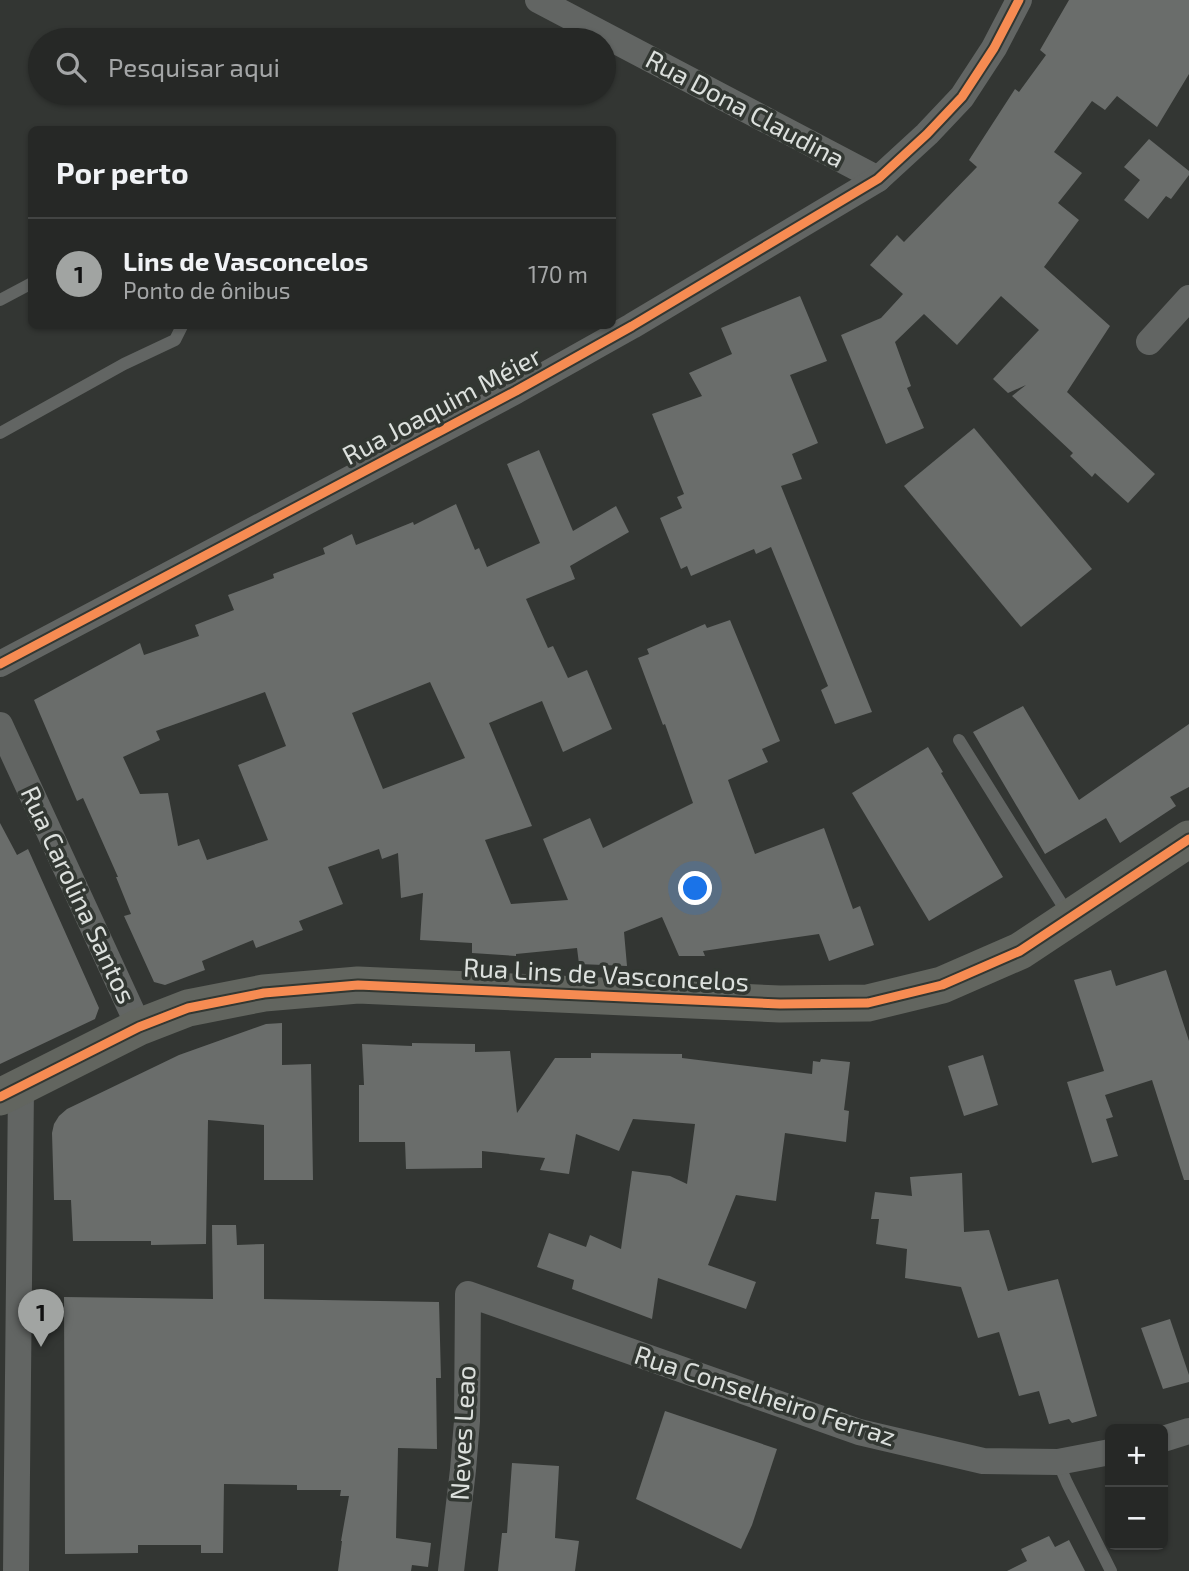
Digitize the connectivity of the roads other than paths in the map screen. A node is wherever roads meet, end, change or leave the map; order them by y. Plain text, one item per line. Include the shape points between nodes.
1 (538, 0) edge
2 (1019, 0) edge
3 (591, 28) edge
4 (616, 41) edge
5 (878, 179) junction
6 (28, 286) edge
7 (1189, 298) edge
8 (0, 300) edge
9 (180, 329) edge
10 (1149, 342) dead end
11 (0, 433) edge
12 (0, 664) edge
13 (0, 725) edge
14 (959, 740) dead end
15 (1189, 839) edge
16 (1070, 917) junction
17 (139, 1027) junction
18 (10, 1092) edge
19 (468, 1294) joint
20 (1189, 1431) edge
21 (1168, 1437) edge
22 (1105, 1453) edge
23 (1058, 1462) junction
24 (16, 1571) edge
25 (451, 1571) edge
26 (1111, 1571) edge

1 - 3 street, Rua Dona Claudina
2 - 5 street, Rua Joaquim Méier via 962,97
4 - 5 street, Rua Dona Claudina
5 - 12 street, Rua Joaquim Méier via 516,391
6 - 8 lane
7 - 10 street
9 - 11 lane via 175,340
13 - 17 street, Rua Carolina Santos
14 - 16 lane
15 - 16 street, Rua Lins de Vasconcelos
16 - 17 street, Rua Lins de Vasconcelos via 1020,951 942,985 868,1003 780,1004 358,985 264,993 188,1007
17 - 18 street, Rua Lins de Vasconcelos
18 - 24 street
19 - 23 street, Rua Conselheiro Ferraz via 859,1432 983,1461
19 - 25 street, Neves Leao via 467,1421
20 - 21 street
22 - 23 street, Rua Conselheiro Ferraz
23 - 26 lane

